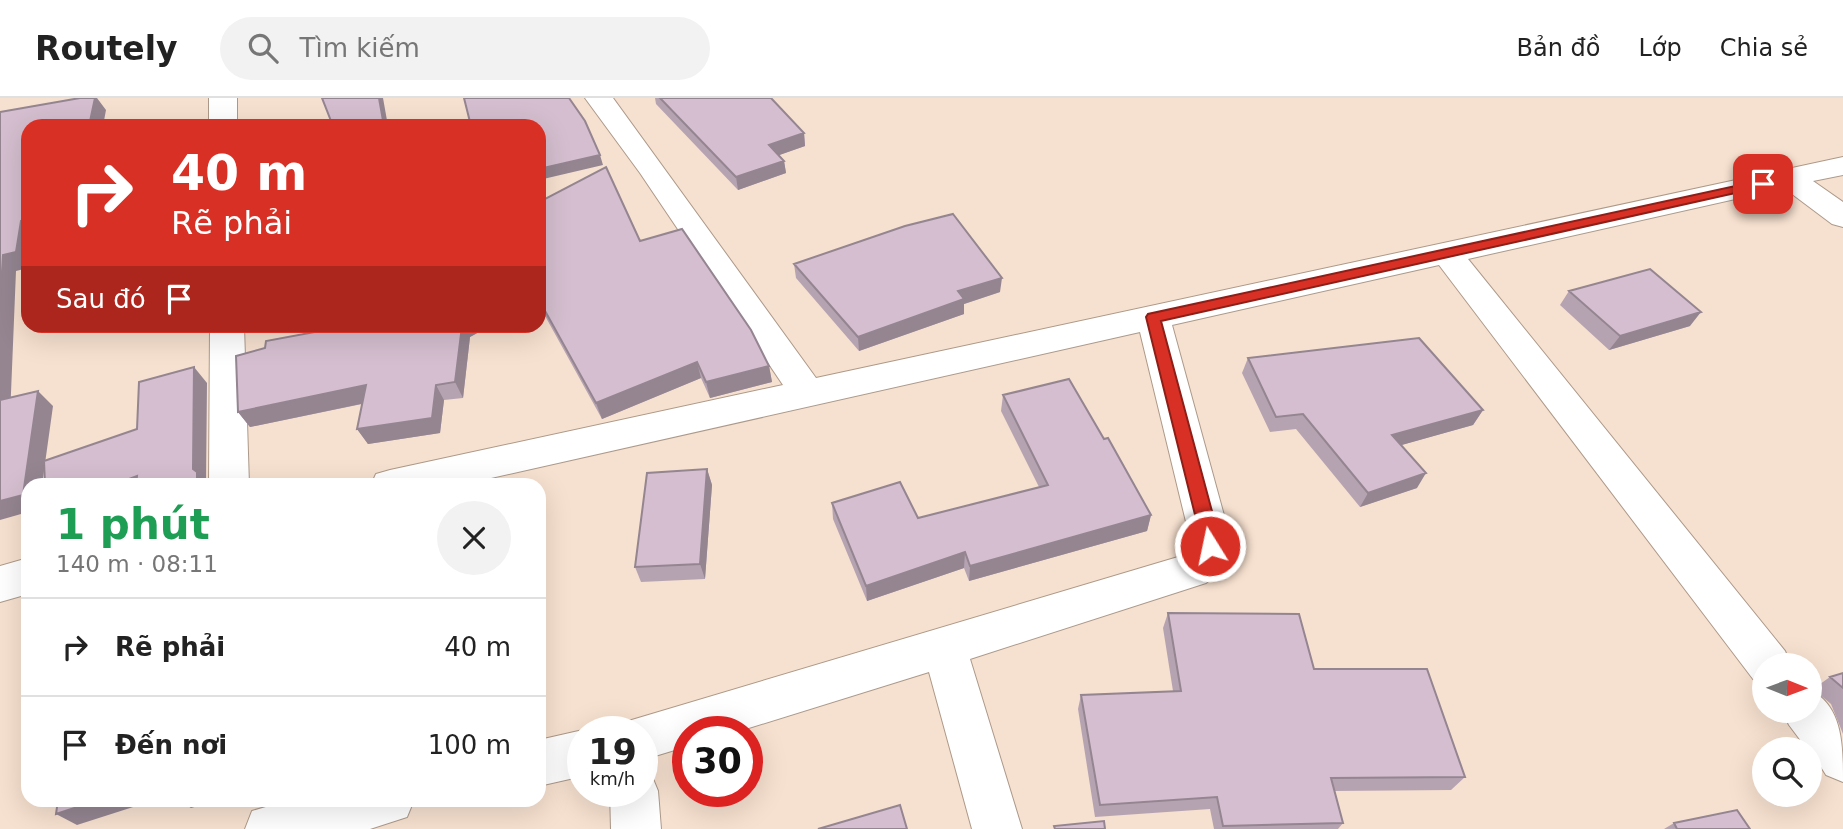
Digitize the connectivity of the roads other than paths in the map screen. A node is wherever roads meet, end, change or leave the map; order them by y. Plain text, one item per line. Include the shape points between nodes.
1 (223, 98) edge
2 (599, 98) edge
3 (223, 119) edge
4 (1843, 166) edge
5 (1789, 178) junction
6 (1843, 217) edge
7 (1446, 253) junction
8 (1153, 317) junction
9 (227, 333) edge
10 (807, 393) junction
11 (229, 478) edge
12 (422, 478) edge
13 (21, 578) edge
14 (0, 584) edge
15 (944, 648) junction
16 (1760, 653) edge
17 (1815, 723) edge
18 (658, 733) edge
19 (567, 757) edge
20 (1843, 759) edge
21 (546, 762) edge
22 (361, 807) edge
23 (635, 807) edge
24 (270, 829) edge
25 (636, 829) edge
26 (997, 829) edge

1 - 3 street
2 - 10 street
4 - 5 street
5 - 6 street
5 - 7 street
7 - 8 street
7 - 16 street
8 - 10 street
8 - 15 street via 1209,530 1210,546 1204,561 1191,571
9 - 11 street
10 - 12 street
13 - 14 street
15 - 18 street
15 - 26 street
17 - 20 street
19 - 21 street
22 - 24 street
23 - 25 street

